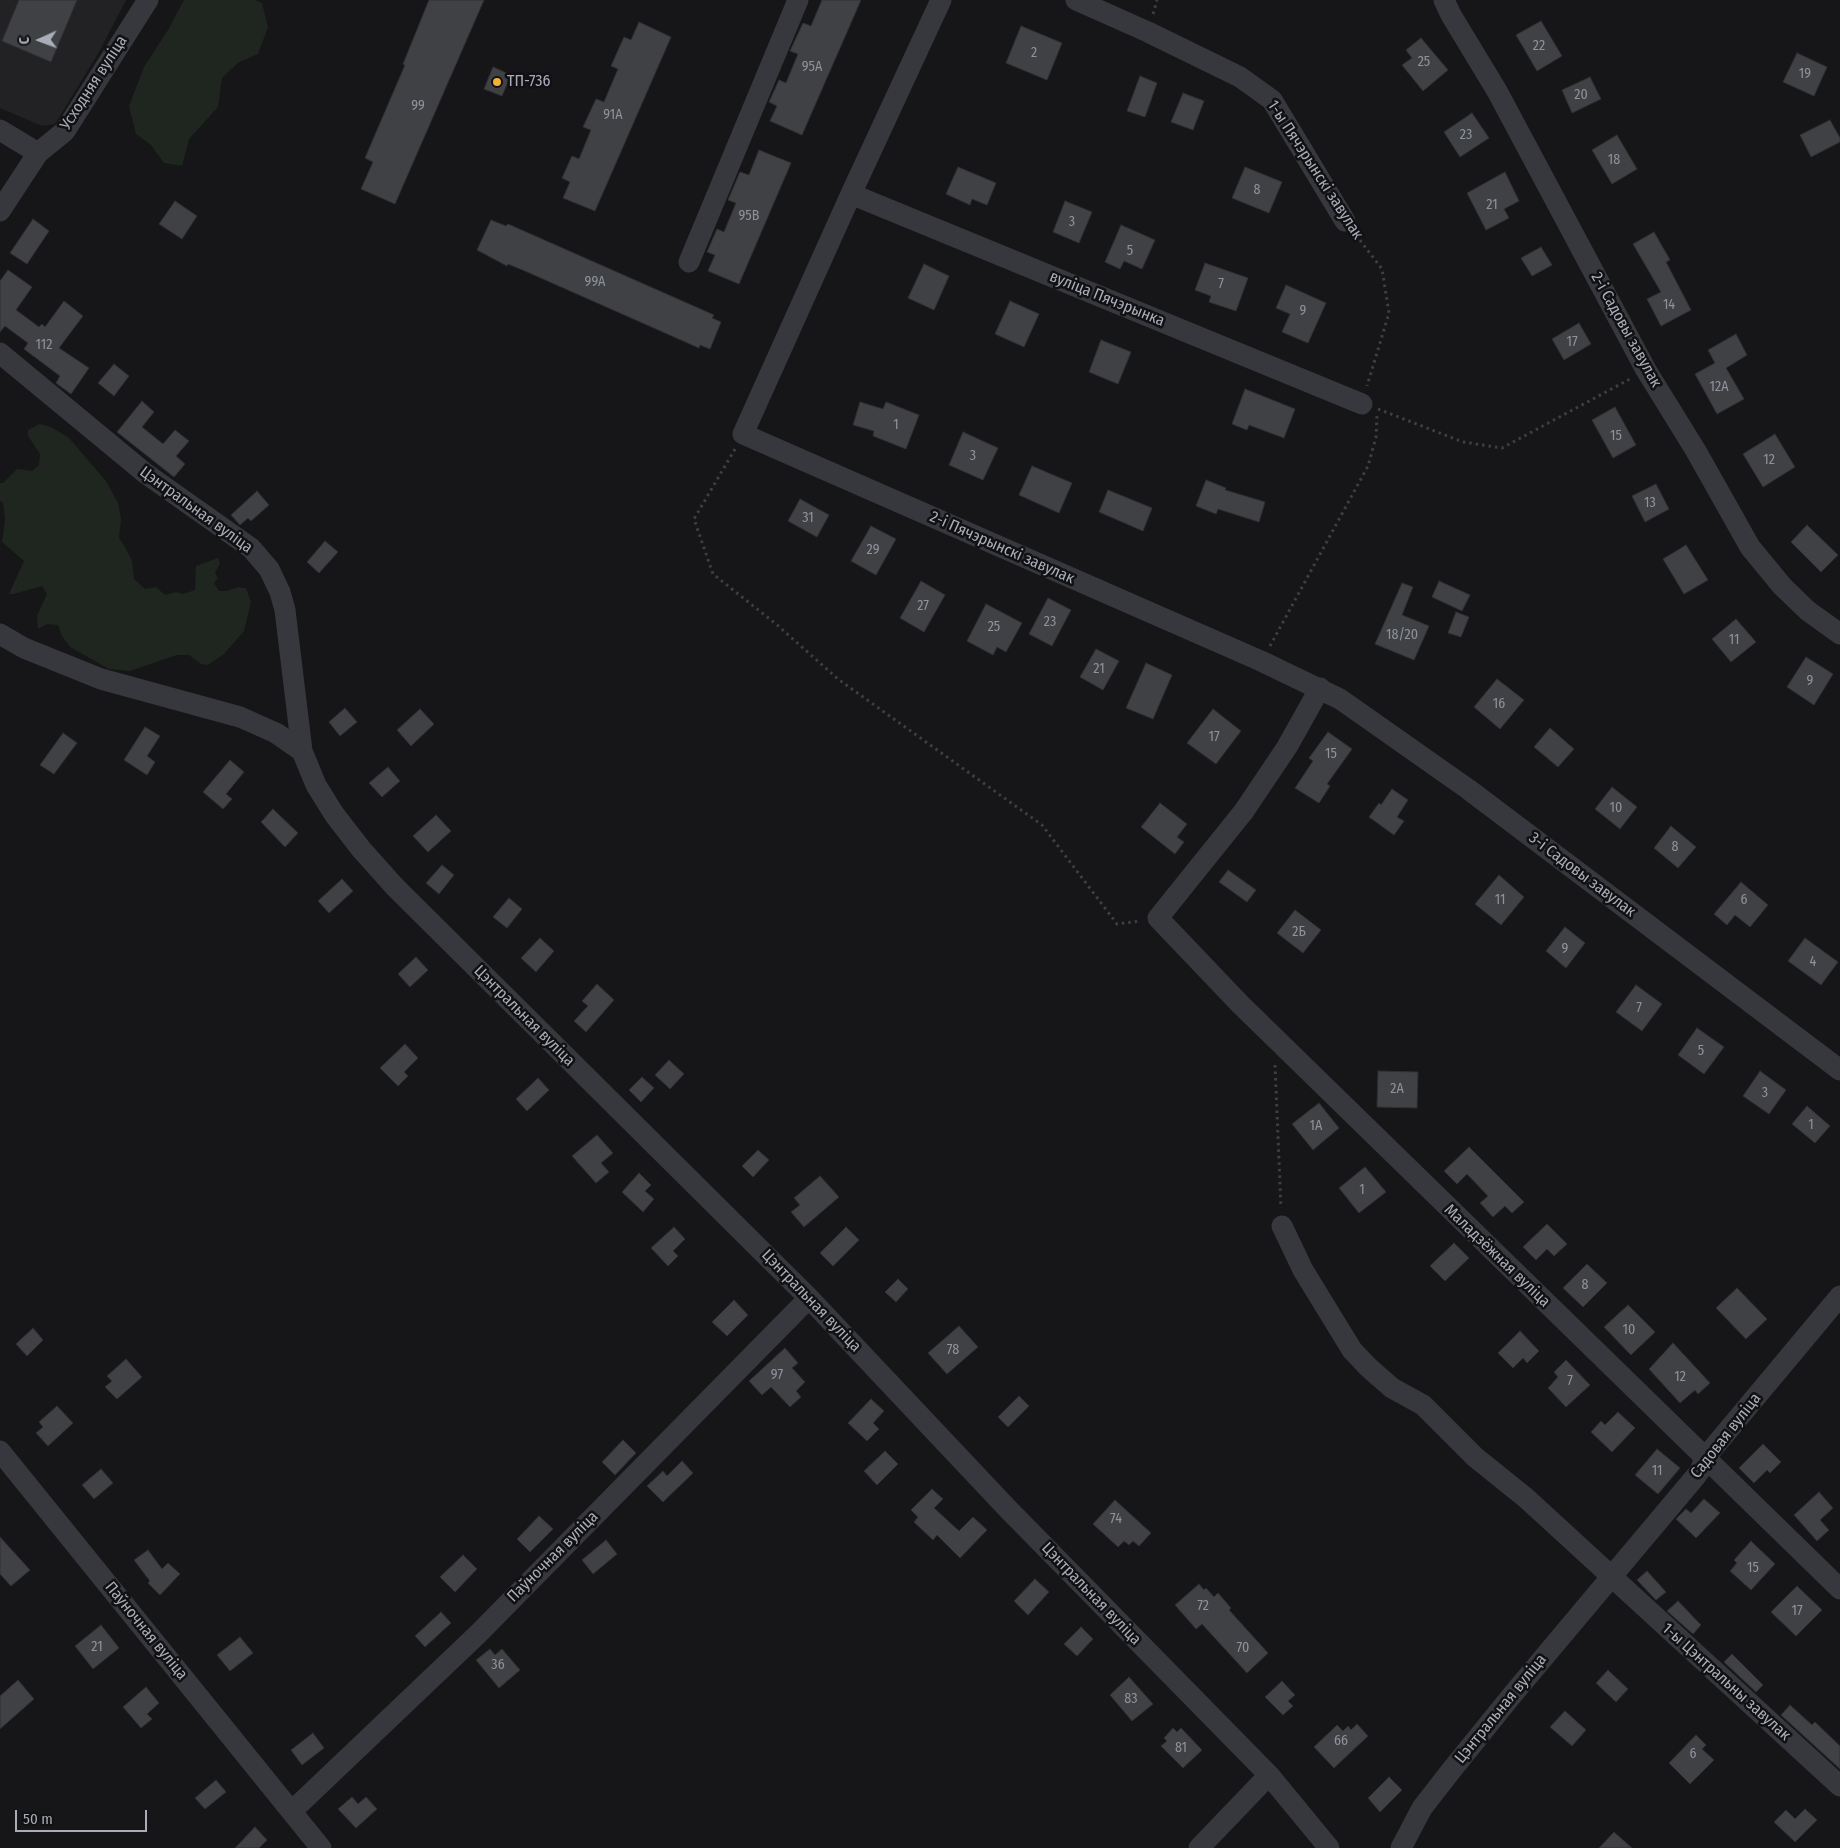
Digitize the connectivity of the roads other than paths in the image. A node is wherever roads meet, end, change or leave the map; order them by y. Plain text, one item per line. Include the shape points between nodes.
1 (148, 0) edge
2 (798, 0) edge
3 (941, 0) edge
4 (1076, 0) edge
5 (1444, 0) edge
6 (0, 130) edge
7 (38, 153) junction
8 (851, 194) junction
9 (0, 211) edge
10 (1345, 221) road end
11 (689, 262) dead end
12 (0, 353) edge
13 (1362, 404) road end
14 (0, 634) edge
15 (1840, 634) edge
16 (1320, 688) junction
17 (302, 751) junction
18 (1840, 1070) edge
19 (1282, 1226) road end
20 (1840, 1296) edge
21 (810, 1298) junction
22 (0, 1451) edge
23 (1704, 1459) junction
24 (1612, 1577) junction
25 (1840, 1589) edge
26 (1269, 1776) junction
27 (1840, 1786) edge
28 (292, 1811) junction
29 (321, 1848) edge
30 (1199, 1848) edge
31 (1329, 1848) edge
32 (1401, 1848) edge

1 - 7 street, Усходняя вуліца via 65,131
2 - 11 street
3 - 8 street
4 - 10 street, 1-ы Пячэрынскі завулак via 1240,77 1272,100
5 - 15 street, 2-і Садовы завулак via 1497,91 1646,370 1750,547 1782,586 1808,611
6 - 7 street
7 - 9 street, Усходняя вуліца
8 - 13 street, вуліца Пячэрынка
8 - 16 street, 2-і Пячэрынскі завулак via 744,434
12 - 17 street, Цэнтральная вуліца via 145,473 251,548 269,569 285,610
14 - 17 street via 24,648 102,679 240,717 276,733
16 - 18 street, 3-і Садовы завулак via 1363,714 1468,789
16 - 23 street, Маладзёжная вуліца via 1287,747 1244,811 1158,918 1274,1038
17 - 21 street, Цэнтральная вуліца via 334,814 395,888
19 - 24 street, 1-ы Цэнтральны завулак via 1303,1270 1352,1350 1392,1388 1423,1405 1475,1457 1526,1498
20 - 23 street, Садовая вуліца
21 - 26 street, Цэнтральная вуліца via 1007,1508
21 - 28 street, Паўночная вуліца via 478,1634
22 - 28 street, Паўночная вуліца
23 - 24 street, Садовая вуліца via 1696,1476
23 - 25 street, Маладзёжная вуліца
24 - 27 street, 1-ы Цэнтральны завулак
24 - 32 street, Цэнтральная вуліца via 1450,1772 1422,1808
26 - 30 street
26 - 31 street, Цэнтральная вуліца
28 - 29 street, Паўночная вуліца

